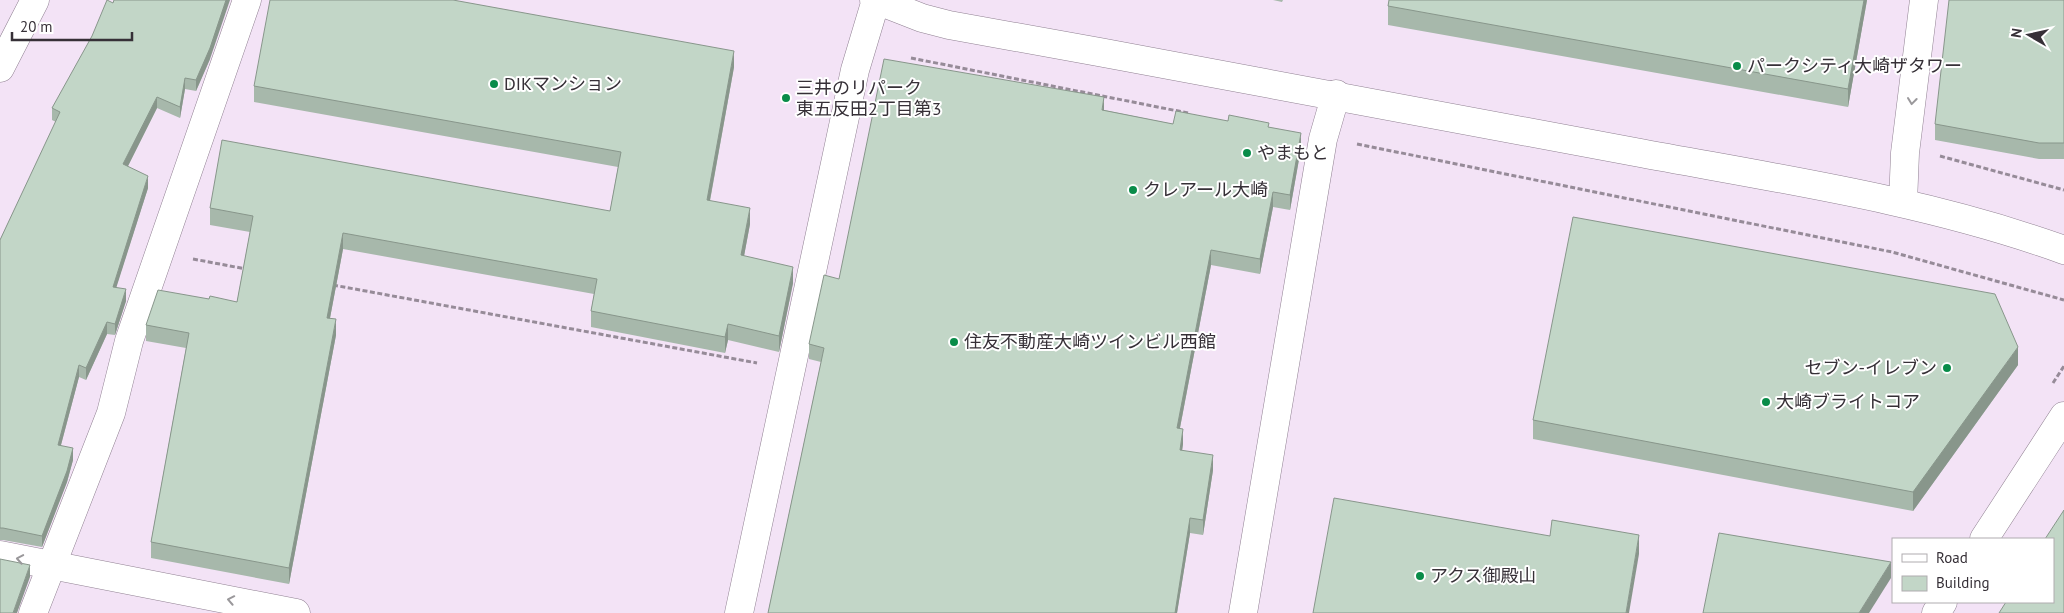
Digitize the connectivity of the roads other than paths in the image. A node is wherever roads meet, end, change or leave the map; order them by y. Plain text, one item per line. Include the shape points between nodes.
1 (35, 0) edge
2 (247, 0) edge
3 (875, 0) edge
4 (1924, 0) edge
5 (0, 68) edge
6 (1336, 94) junction
7 (1903, 203) junction
8 (2064, 250) edge
9 (2064, 416) edge
10 (1985, 538) edge
11 (0, 555) edge
12 (52, 564) junction
13 (33, 613) edge
14 (296, 613) edge
15 (739, 613) edge
16 (1243, 613) edge

1 - 5 street
2 - 12 street via 129,341 111,413
3 - 6 street via 949,25
3 - 15 street via 855,70
4 -> 7 street via 1905,153
6 - 7 street
6 - 16 street via 1323,139
7 - 8 street via 2016,232
9 - 10 street
12 -> 11 street
12 - 13 street
14 -> 12 street

